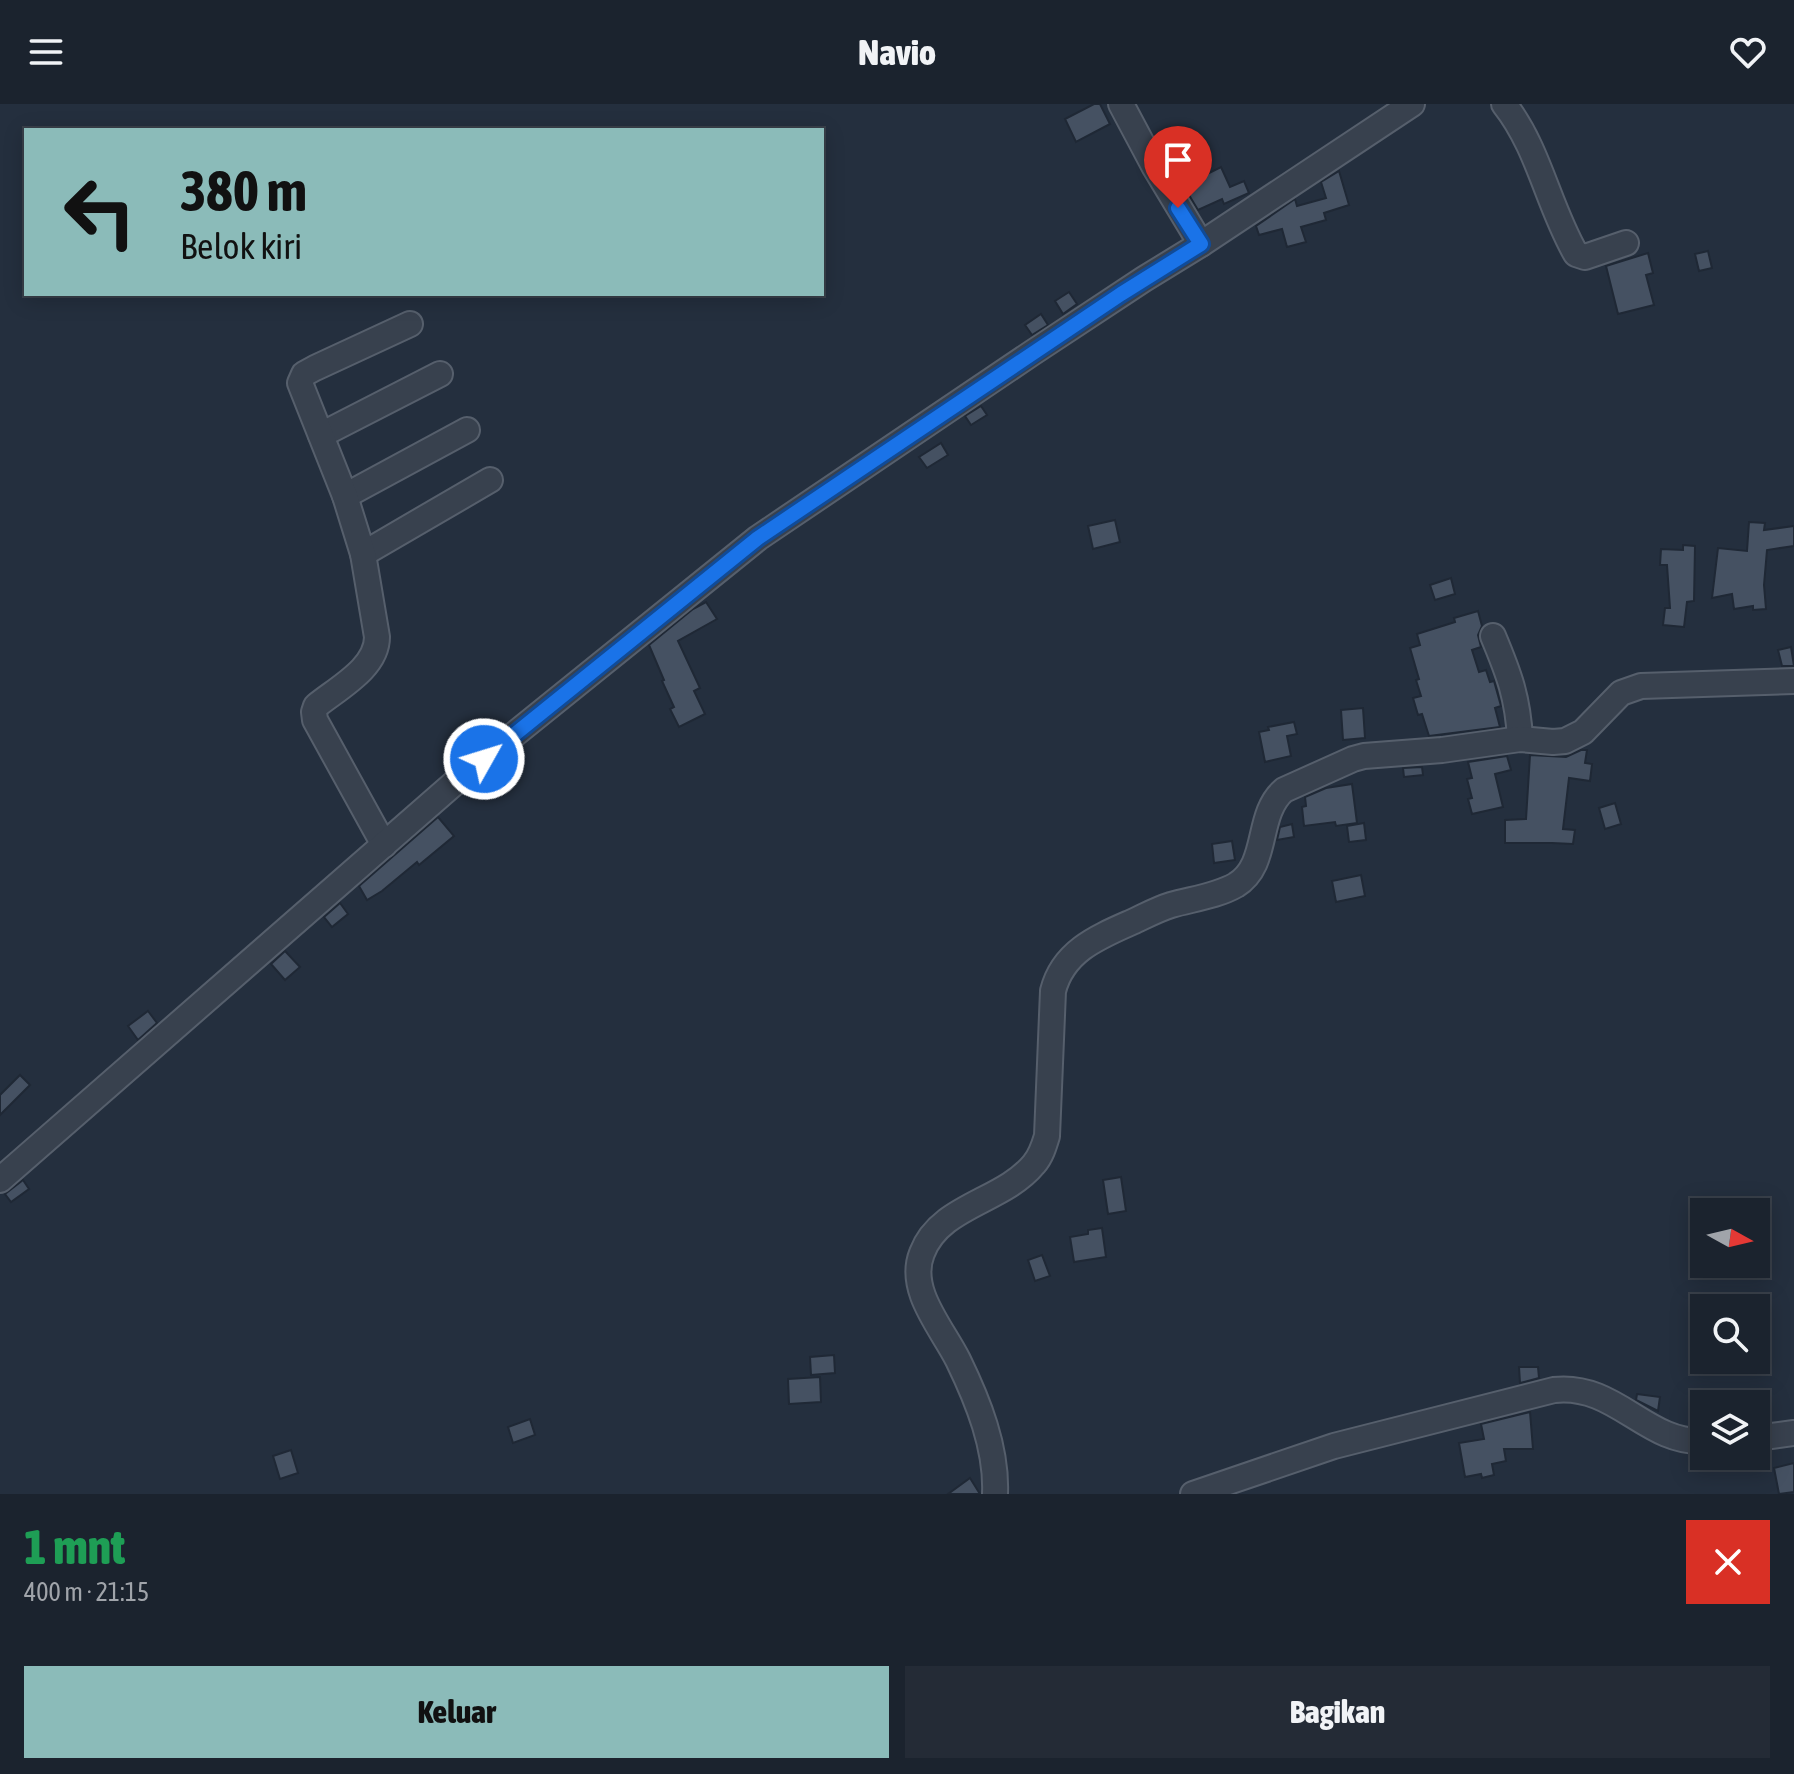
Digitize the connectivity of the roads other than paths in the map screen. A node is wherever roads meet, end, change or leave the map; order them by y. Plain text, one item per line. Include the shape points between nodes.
1 (1121, 104) edge
2 (1412, 104) edge
3 (1504, 104) edge
4 (1626, 243) dead end
5 (1201, 244) junction
6 (410, 324) dead end
7 (440, 374) dead end
8 (467, 430) dead end
9 (321, 435) junction
10 (490, 480) dead end
11 (345, 496) junction
12 (363, 554) junction
13 (1493, 636) dead end
14 (1794, 681) edge
15 (1520, 739) junction
16 (384, 845) junction
17 (0, 1180) edge
18 (1794, 1433) edge
19 (1770, 1436) edge
20 (1690, 1441) edge
21 (995, 1494) edge
22 (1193, 1494) edge

1 - 5 street
2 - 5 street
3 - 4 street via 1533,153 1576,254 1585,257
5 - 16 street via 758,538
6 - 9 street via 303,376 300,385
7 - 9 street
8 - 11 street
9 - 11 street
10 - 12 street
11 - 12 street
12 - 16 street via 376,649 360,671 316,706 314,715
13 - 15 street via 1515,691
14 - 15 street via 1641,686 1621,693 1571,739
15 - 21 street via 1364,756 1284,790 1270,807 1253,867 1239,884 1167,906 1103,935 1062,966 1053,991 1047,1136 1042,1150 1034,1164 1000,1192 948,1218 931,1235 918,1268 922,1294 958,1361 987,1432
16 - 17 street
18 - 19 street
20 - 22 street via 1674,1439 1610,1401 1580,1390 1554,1390 1334,1446

